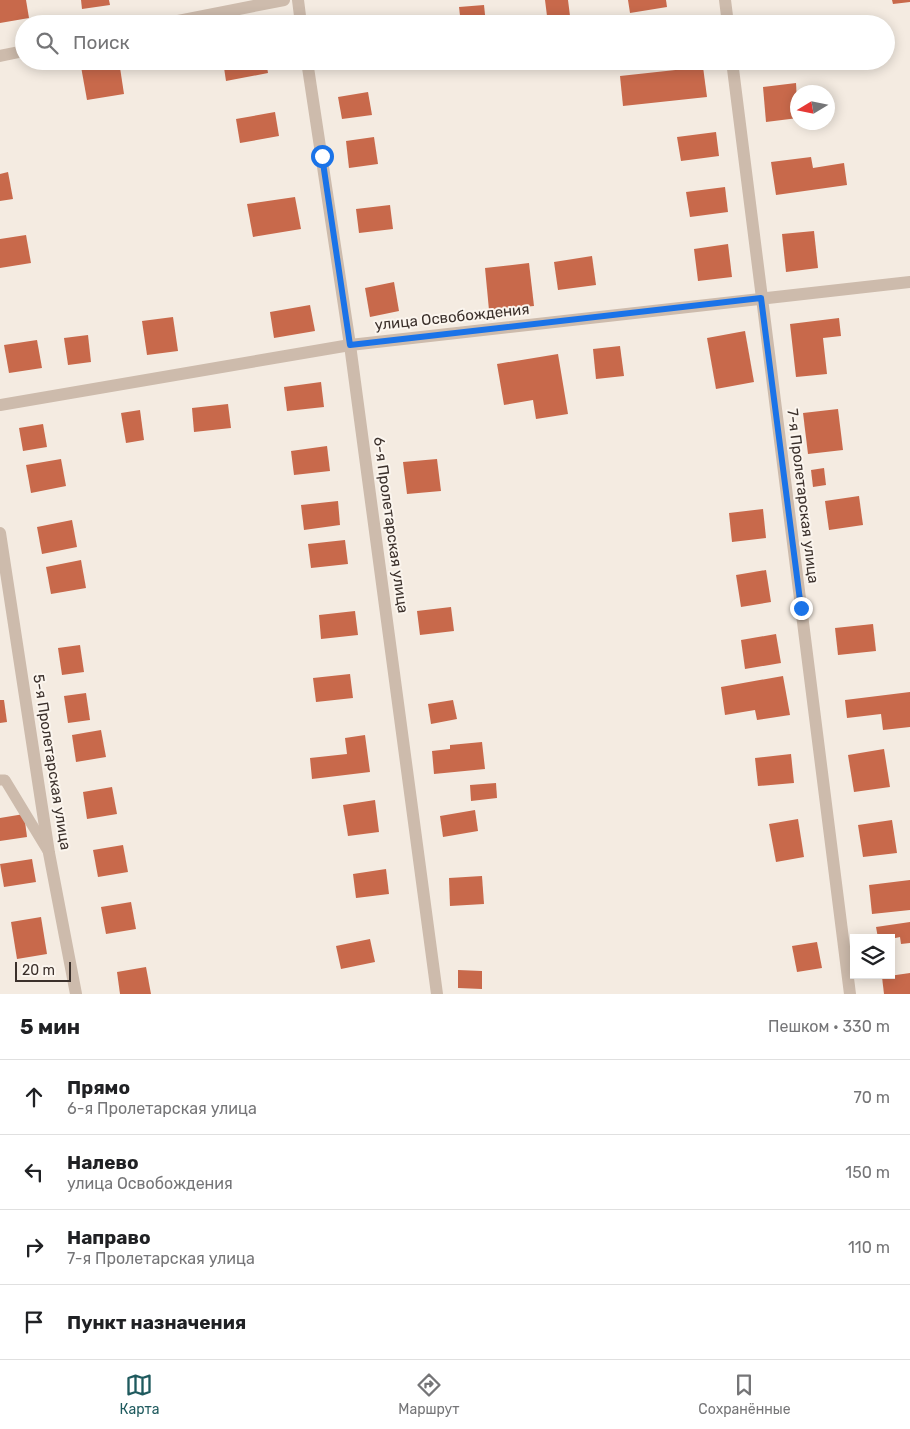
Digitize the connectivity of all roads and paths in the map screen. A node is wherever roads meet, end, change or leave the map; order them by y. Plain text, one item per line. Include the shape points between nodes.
1 (284, 0) edge
2 (298, 0) edge
3 (725, 0) edge
4 (208, 15) edge
5 (300, 15) edge
6 (727, 15) edge
7 (15, 53) edge
8 (0, 56) edge
9 (308, 70) edge
10 (733, 70) edge
11 (910, 282) edge
12 (761, 298) junction
13 (350, 345) junction
14 (0, 405) edge
15 (0, 534) edge
16 (0, 780) edge
17 (49, 853) junction
18 (76, 994) edge
19 (437, 994) edge
20 (850, 994) edge

1 - 4 street
2 - 5 street
3 - 6 street
7 - 8 street
9 - 13 street, 6-я Пролетарская улица
10 - 12 street, 7-я Пролетарская улица
11 - 12 street, улица Освобождения
12 - 13 street, улица Освобождения
12 - 20 street, 7-я Пролетарская улица
13 - 14 street, улица Освобождения
13 - 19 street, 6-я Пролетарская улица
15 - 17 street, 5-я Пролетарская улица
16 - 17 lane via 5,780
17 - 18 street, 5-я Пролетарская улица

